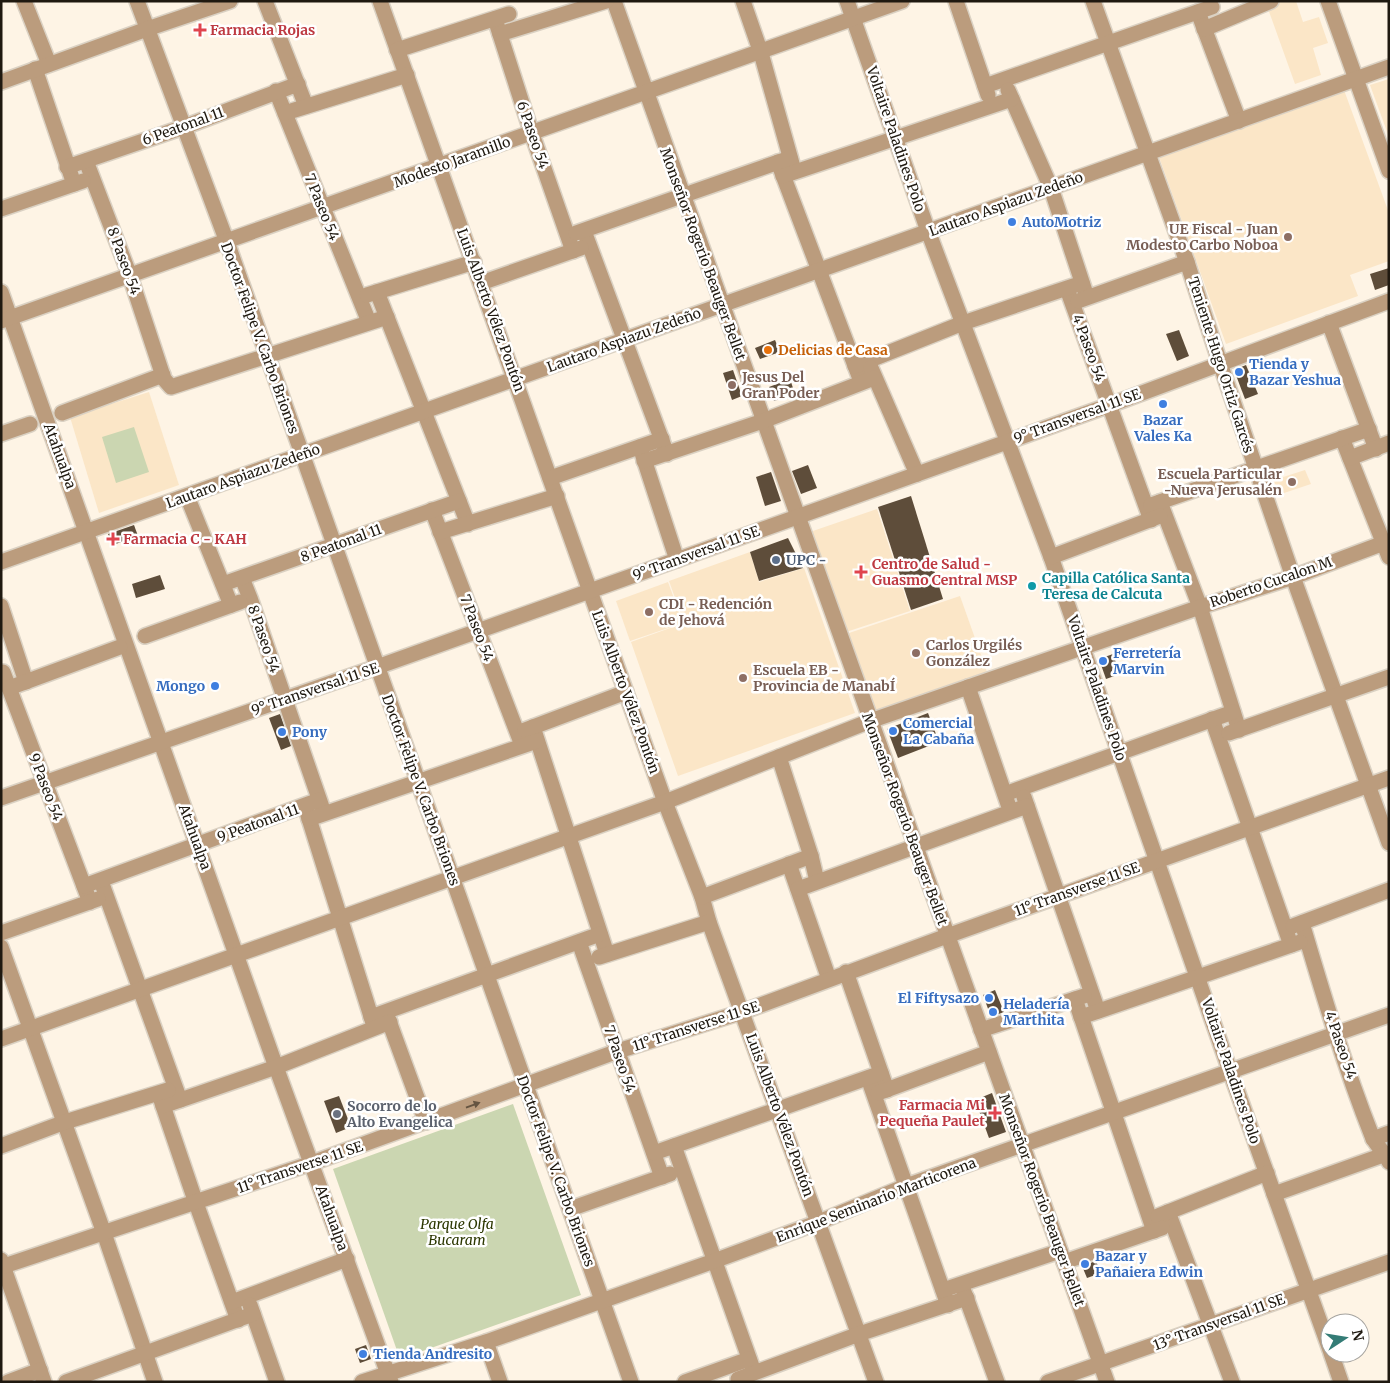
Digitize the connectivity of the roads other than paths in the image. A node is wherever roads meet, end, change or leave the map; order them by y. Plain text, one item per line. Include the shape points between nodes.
1 (24, 1) edge
2 (137, 1) edge
3 (230, 1) edge
4 (265, 1) edge
5 (380, 1) edge
6 (606, 1) edge
7 (614, 1) edge
8 (743, 1) edge
9 (847, 1) edge
10 (902, 1) edge
11 (956, 1) edge
12 (1093, 1) edge
13 (1271, 1) edge
14 (1328, 1) edge
15 (1207, 7) edge
16 (503, 11) edge
17 (853, 19) junction
18 (1211, 27) junction
19 (147, 29) junction
20 (507, 32) junction
21 (1108, 44) junction
22 (397, 50) junction
23 (761, 52) junction
24 (42, 66) junction
25 (1389, 67) edge
26 (407, 74) junction
27 (1356, 79) junction
28 (1004, 80) junction
29 (1, 82) edge
30 (298, 84) junction
31 (985, 86) junction
32 (276, 91) junction
33 (646, 93) junction
34 (1012, 99) junction
35 (306, 106) junction
36 (992, 106) junction
37 (285, 113) junction
38 (1239, 121) junction
39 (184, 127) junction
40 (532, 134) junction
41 (896, 138) junction
42 (1148, 153) junction
43 (86, 161) junction
44 (440, 166) junction
45 (67, 167) junction
46 (786, 167) junction
47 (1389, 171) edge
48 (92, 178) junction
49 (74, 184) junction
50 (1050, 188) junction
51 (683, 196) junction
52 (322, 208) junction
53 (1, 209) edge
54 (584, 230) junction
55 (928, 231) junction
56 (568, 236) junction
57 (226, 242) junction
58 (590, 245) junction
59 (574, 251) junction
60 (474, 262) junction
61 (1187, 262) junction
62 (819, 269) junction
63 (130, 276) junction
64 (481, 283) junction
65 (1085, 290) junction
66 (1, 292) edge
67 (377, 292) junction
68 (1070, 296) junction
69 (358, 297) junction
70 (1389, 301) edge
71 (722, 305) junction
72 (387, 317) junction
73 (6, 320) edge
74 (369, 322) junction
75 (963, 322) junction
76 (1329, 323) junction
77 (625, 340) junction
78 (267, 356) junction
79 (1220, 363) junction
80 (862, 364) junction
81 (163, 375) junction
82 (515, 379) junction
83 (868, 380) junction
84 (1110, 405) junction
85 (424, 411) junction
86 (62, 413) dead end
87 (763, 422) junction
88 (30, 424) dead end
89 (1369, 429) junction
90 (1, 434) edge
91 (1342, 438) junction
92 (662, 439) junction
93 (1007, 441) junction
94 (1382, 446) edge
95 (642, 454) junction
96 (667, 454) junction
97 (302, 455) junction
98 (1350, 458) junction
99 (1256, 468) junction
100 (917, 474) junction
101 (550, 478) junction
102 (187, 496) junction
103 (557, 496) junction
104 (459, 501) junction
105 (432, 510) junction
106 (1156, 511) junction
107 (797, 517) junction
108 (468, 524) junction
109 (87, 531) junction
110 (440, 532) junction
111 (334, 545) junction
112 (1387, 547) edge
113 (1051, 557) junction
114 (678, 560) junction
115 (1, 562) edge
116 (1293, 577) junction
117 (242, 578) junction
118 (223, 584) junction
119 (590, 591) junction
120 (250, 598) junction
121 (231, 605) junction
122 (1, 606) edge
123 (1200, 607) junction
124 (478, 630) junction
125 (145, 636) dead end
126 (120, 647) dead end
127 (1083, 647) junction
128 (20, 665) junction
129 (377, 667) junction
130 (2, 672) edge
131 (1389, 677) edge
132 (26, 682) junction
133 (968, 687) junction
134 (9, 688) junction
135 (626, 692) junction
136 (1335, 696) junction
137 (284, 698) junction
138 (1233, 712) junction
139 (1212, 719) junction
140 (870, 721) junction
141 (1239, 730) junction
142 (535, 734) junction
143 (1218, 737) junction
144 (520, 739) junction
145 (162, 743) junction
146 (1120, 752) junction
147 (779, 757) junction
148 (1389, 778) edge
149 (418, 782) junction
150 (45, 783) junction
151 (1368, 785) junction
152 (1021, 788) junction
153 (1004, 794) junction
154 (1, 798) edge
155 (666, 802) junction
156 (1027, 806) junction
157 (315, 810) junction
158 (1011, 812) junction
159 (1249, 829) junction
160 (568, 836) junction
161 (1389, 843) edge
162 (198, 845) junction
163 (915, 846) junction
164 (811, 856) junction
165 (1158, 861) junction
166 (789, 864) junction
167 (452, 877) junction
168 (101, 881) junction
169 (817, 881) junction
170 (84, 886) junction
171 (798, 889) junction
172 (1389, 890) edge
173 (106, 896) junction
174 (1058, 896) junction
175 (702, 897) junction
176 (90, 902) junction
177 (340, 917) junction
178 (709, 922) junction
179 (1302, 923) junction
180 (1285, 928) junction
181 (1, 933) edge
182 (600, 934) junction
183 (947, 936) junction
184 (1307, 940) junction
185 (579, 942) junction
186 (1291, 945) junction
187 (1, 947) edge
188 (237, 954) junction
189 (607, 954) junction
190 (586, 961) junction
191 (846, 972) junction
192 (487, 975) junction
193 (1198, 977) junction
194 (829, 979) junction
195 (141, 988) junction
196 (1092, 994) junction
197 (1075, 999) junction
198 (1098, 1011) junction
199 (742, 1012) junction
200 (1389, 1015) edge
201 (388, 1017) junction
202 (1081, 1017) junction
203 (373, 1022) junction
204 (30, 1028) junction
205 (981, 1030) junction
206 (1336, 1034) junction
207 (1, 1039) edge
208 (618, 1051) junction
209 (989, 1052) junction
210 (276, 1066) junction
211 (1230, 1071) junction
212 (875, 1075) junction
213 (526, 1086) junction
214 (881, 1092) junction
215 (178, 1093) junction
216 (161, 1100) junction
217 (777, 1110) junction
218 (1114, 1112) junction
219 (65, 1122) junction
220 (426, 1122) junction
221 (1389, 1133) edge
222 (1373, 1139) junction
223 (1022, 1145) junction
224 (1, 1146) edge
225 (674, 1146) junction
226 (654, 1153) junction
227 (1387, 1158) edge
228 (312, 1164) junction
229 (682, 1170) junction
230 (1267, 1174) junction
231 (662, 1176) junction
232 (906, 1186) junction
233 (1274, 1194) junction
234 (196, 1202) junction
235 (570, 1208) junction
236 (1170, 1218) junction
237 (819, 1222) junction
238 (1152, 1225) junction
239 (104, 1233) junction
240 (1062, 1256) junction
241 (347, 1259) junction
242 (714, 1261) junction
243 (1389, 1262) edge
244 (2, 1265) edge
245 (960, 1284) junction
246 (943, 1290) junction
247 (1308, 1290) junction
248 (247, 1296) junction
249 (967, 1298) junction
250 (602, 1301) junction
251 (232, 1302) junction
252 (948, 1305) junction
253 (253, 1314) junction
254 (238, 1320) junction
255 (1320, 1324) edge
256 (1210, 1325) junction
257 (859, 1334) junction
258 (486, 1342) junction
259 (146, 1354) junction
260 (1334, 1363) edge
261 (1101, 1364) junction
262 (751, 1366) junction
263 (737, 1375) edge
264 (42, 1376) edge
265 (390, 1377) edge
266 (15, 1380) edge
267 (66, 1382) edge
268 (155, 1382) edge
269 (277, 1382) edge
270 (362, 1382) edge
271 (500, 1382) edge
272 (631, 1382) edge
273 (685, 1382) edge
274 (876, 1382) edge
275 (996, 1382) edge
276 (1048, 1382) edge
277 (1107, 1382) edge
278 (1232, 1382) edge
279 (1341, 1382) edge

1 - 24 street
2 - 19 street, Doctor Felipe V. Carbo Briones
3 - 19 street
4 - 30 street
5 - 22 street, Luis Alberto Vélez Pontón
6 - 20 street
7 - 33 street, Monseñor Rogerio Beauger Bellet
8 - 23 street
9 - 17 street, Voltaire Paladines Polo
10 - 17 street, Modesto Jaramillo
11 - 31 street
12 - 21 street, Teniente Hugo Ortiz Garcés
13 - 18 street
14 - 27 street
15 - 18 street
15 - 21 street
16 - 20 street, 6 Paseo 54
16 - 22 street
17 - 23 street, Modesto Jaramillo
17 - 41 street, Voltaire Paladines Polo
18 - 38 street
19 - 24 street
19 - 39 street, Doctor Felipe V. Carbo Briones
20 - 40 street, 6 Paseo 54
21 - 28 street
21 - 42 street, Teniente Hugo Ortiz Garcés
22 - 26 street, Luis Alberto Vélez Pontón
23 - 33 street, Modesto Jaramillo
23 - 46 street
24 - 29 street
24 - 45 street
25 - 27 street, Lautaro Aspiazu Zedeño
26 - 35 street
26 - 44 street, Luis Alberto Vélez Pontón
27 - 38 street, Lautaro Aspiazu Zedeño
27 - 47 street
28 - 31 street
28 - 34 street
30 - 32 street, 6 Peatonal 11
30 - 35 street
31 - 36 street
32 - 37 street, 7 Paseo 54
32 - 39 street, 6 Peatonal 11
33 - 40 street, Modesto Jaramillo
33 - 51 street, Monseñor Rogerio Beauger Bellet
34 - 36 street
34 - 50 street
35 - 37 street
36 - 41 street
37 - 52 street, 7 Paseo 54
38 - 42 street, Lautaro Aspiazu Zedeño
39 - 43 street, 6 Peatonal 11
39 - 57 street, Doctor Felipe V. Carbo Briones
40 - 44 street, Modesto Jaramillo
40 - 56 street, 6 Paseo 54
41 - 46 street
41 - 55 street, Voltaire Paladines Polo
42 - 50 street, Lautaro Aspiazu Zedeño
42 - 61 street, Teniente Hugo Ortiz Garcés
43 - 45 street, 6 Peatonal 11
43 - 48 street, 8 Paseo 54
44 - 52 street, Modesto Jaramillo
44 - 60 street, Luis Alberto Vélez Pontón
45 - 49 street
46 - 51 street
46 - 62 street
48 - 49 street
48 - 63 street, 8 Paseo 54
49 - 53 street
50 - 55 street, Lautaro Aspiazu Zedeño
50 - 65 street
51 - 54 street
51 - 71 street, Monseñor Rogerio Beauger Bellet
52 - 57 street, Modesto Jaramillo
52 - 69 street, 7 Paseo 54
54 - 56 street
54 - 58 street
55 - 62 street, Lautaro Aspiazu Zedeño
55 - 75 street, Voltaire Paladines Polo
56 - 59 street, 6 Paseo 54
57 - 63 street, Modesto Jaramillo
57 - 78 street, Doctor Felipe V. Carbo Briones
58 - 59 street
58 - 77 street
59 - 64 street
60 - 64 street, Luis Alberto Vélez Pontón
60 - 67 street
61 - 65 street
61 - 79 street, Teniente Hugo Ortiz Garcés
62 - 71 street, Lautaro Aspiazu Zedeño
62 - 80 street
63 - 73 street, Modesto Jaramillo
63 - 81 street, 8 Paseo 54
64 - 82 street, Luis Alberto Vélez Pontón
65 - 68 street
66 - 73 street, Atahualpa
67 - 69 street
67 - 72 street
68 - 75 street
68 - 84 street, 4 Paseo 54
69 - 74 street, 7 Paseo 54
70 - 76 street, 9° Transversal 11 SE
71 - 77 street, Lautaro Aspiazu Zedeño
71 - 87 street, Monseñor Rogerio Beauger Bellet
72 - 74 street
72 - 85 street
73 - 109 street, Atahualpa
74 - 78 street
75 - 80 street
75 - 93 street, Voltaire Paladines Polo
76 - 79 street, 9° Transversal 11 SE
76 - 89 street
77 - 82 street, Lautaro Aspiazu Zedeño
77 - 92 street
78 - 81 street, 8 Paseo 54 via 173,388
78 - 97 street, Doctor Felipe V. Carbo Briones
79 - 84 street, 9° Transversal 11 SE
79 - 99 street, Teniente Hugo Ortiz Garcés
80 - 83 street
81 - 86 street
82 - 85 street, Lautaro Aspiazu Zedeño
82 - 101 street, Luis Alberto Vélez Pontón
83 - 87 street
83 - 100 street
84 - 93 street, 9° Transversal 11 SE
84 - 106 street, 4 Paseo 54
85 - 97 street, Lautaro Aspiazu Zedeño
85 - 104 street
87 - 96 street
87 - 107 street, Monseñor Rogerio Beauger Bellet
88 - 90 street
89 - 91 street
89 - 94 street
91 - 98 street
91 - 99 street
92 - 95 street
92 - 96 street
93 - 100 street, 9° Transversal 11 SE
93 - 113 street, Voltaire Paladines Polo
94 - 98 street
95 - 96 street
95 - 101 street
95 - 114 street
97 - 102 street, Lautaro Aspiazu Zedeño
97 - 111 street, Doctor Felipe V. Carbo Briones
98 - 112 street
99 - 106 street
99 - 116 street, Teniente Hugo Ortiz Garcés
100 - 107 street, 9° Transversal 11 SE
101 - 103 street, Luis Alberto Vélez Pontón
102 - 109 street, Lautaro Aspiazu Zedeño
102 - 118 street, 8 Paseo 54
103 - 108 street
103 - 119 street, Luis Alberto Vélez Pontón
104 - 105 street, 8 Peatonal 11
104 - 108 street
105 - 110 street, 7 Paseo 54
105 - 111 street, 8 Peatonal 11
106 - 113 street
106 - 123 street, 4 Paseo 54
107 - 114 street, 9° Transversal 11 SE
107 - 140 street, Monseñor Rogerio Beauger Bellet
108 - 110 street
109 - 115 street, Lautaro Aspiazu Zedeño
109 - 145 street, Atahualpa
110 - 124 street, 7 Paseo 54
111 - 117 street, 8 Peatonal 11
111 - 129 street, Doctor Felipe V. Carbo Briones
112 - 116 street, Roberto Cucalon M
113 - 127 street, Voltaire Paladines Polo
114 - 119 street, 9° Transversal 11 SE
116 - 123 street, Roberto Cucalon M
116 - 136 street, Teniente Hugo Ortiz Garcés
117 - 118 street, 8 Peatonal 11
117 - 120 street, 8 Paseo 54
118 - 121 street, 8 Paseo 54
119 - 124 street, 9° Transversal 11 SE
119 - 135 street, Luis Alberto Vélez Pontón
120 - 121 street
120 - 137 street, 8 Paseo 54
121 - 125 street
122 - 128 street
123 - 127 street, Roberto Cucalon M
123 - 138 street, 4 Paseo 54
124 - 129 street, 9° Transversal 11 SE
124 - 144 street, 7 Paseo 54
126 - 132 street
127 - 133 street, Roberto Cucalon M
127 - 146 street, Voltaire Paladines Polo
128 - 130 street
128 - 132 street
129 - 137 street, 9° Transversal 11 SE
129 - 149 street, Doctor Felipe V. Carbo Briones
130 - 134 street, 9 Paseo 54
131 - 136 street
132 - 134 street
133 - 140 street, Roberto Cucalon M
133 - 153 street
134 - 150 street, 9 Paseo 54
135 - 142 street, 9 Peatonal 11
135 - 155 street, Luis Alberto Vélez Pontón
136 - 141 street
136 - 151 street, Teniente Hugo Ortiz Garcés
137 - 145 street, 9° Transversal 11 SE
137 - 157 street, 8 Paseo 54
138 - 139 street
138 - 141 street, 4 Paseo 54
139 - 143 street
139 - 146 street
140 - 147 street
140 - 163 street, Monseñor Rogerio Beauger Bellet
141 - 143 street
142 - 144 street, 9 Peatonal 11
142 - 160 street
143 - 159 street
144 - 149 street, 9 Peatonal 11
145 - 150 street, 9° Transversal 11 SE
145 - 162 street, Atahualpa
146 - 152 street
146 - 165 street, Voltaire Paladines Polo
147 - 155 street
147 - 164 street
148 - 151 street, 11° Transverse 11 SE
149 - 157 street, 9 Peatonal 11
149 - 167 street, Doctor Felipe V. Carbo Briones
150 - 154 street, 9° Transversal 11 SE
150 - 170 street, 9 Paseo 54
151 - 159 street, 11° Transverse 11 SE
151 - 161 street, Teniente Hugo Ortiz Garcés
152 - 153 street
152 - 156 street
153 - 158 street
155 - 160 street
155 - 175 street, Luis Alberto Vélez Pontón
156 - 158 street
156 - 174 street
157 - 162 street, 9 Peatonal 11
157 - 177 street, 8 Paseo 54
158 - 163 street
159 - 165 street, 11° Transverse 11 SE
159 - 180 street
160 - 167 street
160 - 182 street
162 - 168 street, 9 Peatonal 11
162 - 188 street, Atahualpa
163 - 169 street
163 - 183 street, Monseñor Rogerio Beauger Bellet
164 - 166 street
164 - 169 street
165 - 174 street, 11° Transverse 11 SE
165 - 193 street, Voltaire Paladines Polo
166 - 171 street
166 - 175 street
167 - 177 street
167 - 192 street, Doctor Felipe V. Carbo Briones
168 - 170 street, 9 Peatonal 11
168 - 173 street
169 - 171 street
170 - 176 street, 9 Paseo 54
171 - 194 street
172 - 179 street
173 - 176 street
173 - 195 street
174 - 183 street, 11° Transverse 11 SE
174 - 196 street
175 - 178 street, Luis Alberto Vélez Pontón
176 - 181 street
177 - 188 street
177 - 203 street, 8 Paseo 54
178 - 189 street
178 - 199 street, Luis Alberto Vélez Pontón
179 - 180 street
179 - 184 street, 4 Paseo 54
180 - 186 street
182 - 185 street
182 - 189 street
183 - 191 street, 11° Transverse 11 SE
183 - 205 street, Monseñor Rogerio Beauger Bellet
184 - 186 street
184 - 206 street, 4 Paseo 54
185 - 190 street, 7 Paseo 54
185 - 192 street
186 - 193 street
187 - 204 street
188 - 195 street
188 - 210 street, Atahualpa
189 - 190 street
190 - 208 street, 7 Paseo 54
191 - 194 street, 11° Transverse 11 SE
191 - 212 street
192 - 201 street
192 - 213 street, Doctor Felipe V. Carbo Briones
193 - 198 street
193 - 211 street, Voltaire Paladines Polo
194 - 199 street, 11° Transverse 11 SE
195 - 204 street
195 - 215 street
196 - 197 street
196 - 198 street
197 - 202 street
197 - 205 street
198 - 202 street
199 - 208 street, 11° Transverse 11 SE
199 - 217 street, Luis Alberto Vélez Pontón
200 - 206 street, Enrique Seminario Marticorena
201 - 203 street
201 - 220 street
202 - 218 street
203 - 210 street
204 - 207 street
204 - 219 street
205 - 209 street, Monseñor Rogerio Beauger Bellet
206 - 211 street, Enrique Seminario Marticorena
206 - 222 street, 4 Paseo 54
208 - 213 street, 11° Transverse 11 SE
208 - 226 street, 7 Paseo 54
209 - 214 street
209 - 223 street, Monseñor Rogerio Beauger Bellet
210 - 215 street
210 - 228 street, Atahualpa
211 - 218 street, Enrique Seminario Marticorena
211 - 230 street, Voltaire Paladines Polo
212 - 214 street
212 - 217 street
220 -> 213 street, 11° Transverse 11 SE
213 - 235 street, Doctor Felipe V. Carbo Briones
214 - 232 street
215 - 216 street
216 - 219 street
216 - 234 street
217 - 225 street
217 - 237 street, Luis Alberto Vélez Pontón
218 - 223 street, Enrique Seminario Marticorena
218 - 238 street
219 - 224 street
219 - 239 street
220 - 228 street, 11° Transverse 11 SE
221 - 222 street
222 - 227 street, 4 Paseo 54
223 - 232 street, Enrique Seminario Marticorena
223 - 240 street, Monseñor Rogerio Beauger Bellet
225 - 226 street
225 - 229 street
226 - 231 street, 7 Paseo 54
227 - 233 street
228 - 234 street, 11° Transverse 11 SE
228 - 241 street, Atahualpa
229 - 231 street
229 - 242 street
230 - 233 street, Voltaire Paladines Polo
230 - 236 street
231 - 235 street
232 - 237 street, Enrique Seminario Marticorena
232 - 246 street
233 - 247 street, Voltaire Paladines Polo
234 - 239 street, 11° Transverse 11 SE
234 - 251 street
235 - 250 street, Doctor Felipe V. Carbo Briones
236 - 238 street
236 - 256 street
237 - 242 street, Enrique Seminario Marticorena
237 - 257 street, Luis Alberto Vélez Pontón
238 - 240 street
239 - 244 street, 11° Transverse 11 SE
239 - 259 street
240 - 245 street
240 - 261 street, Monseñor Rogerio Beauger Bellet
241 - 248 street
241 - 265 street, Atahualpa
242 - 250 street, Enrique Seminario Marticorena
242 - 262 street
243 - 247 street, 13° Transversal 11 SE
244 - 264 street
245 - 246 street
245 - 249 street
246 - 252 street
247 - 255 street, Voltaire Paladines Polo
247 - 256 street, 13° Transversal 11 SE
248 - 251 street
248 - 253 street
249 - 252 street
249 - 275 street
250 - 258 street, Enrique Seminario Marticorena
250 - 272 street, Doctor Felipe V. Carbo Briones
251 - 254 street
252 - 257 street
253 - 254 street
253 - 269 street
254 - 259 street
256 - 261 street, 13° Transversal 11 SE
256 - 278 street
257 - 262 street
257 - 274 street, Luis Alberto Vélez Pontón
258 - 265 street, Enrique Seminario Marticorena
258 - 271 street
259 - 267 street
259 - 268 street
260 - 279 street, Voltaire Paladines Polo
261 - 276 street, 13° Transversal 11 SE
261 - 277 street, Monseñor Rogerio Beauger Bellet
262 - 263 street
263 - 273 street
264 - 266 street
265 - 270 street, Enrique Seminario Marticorena

